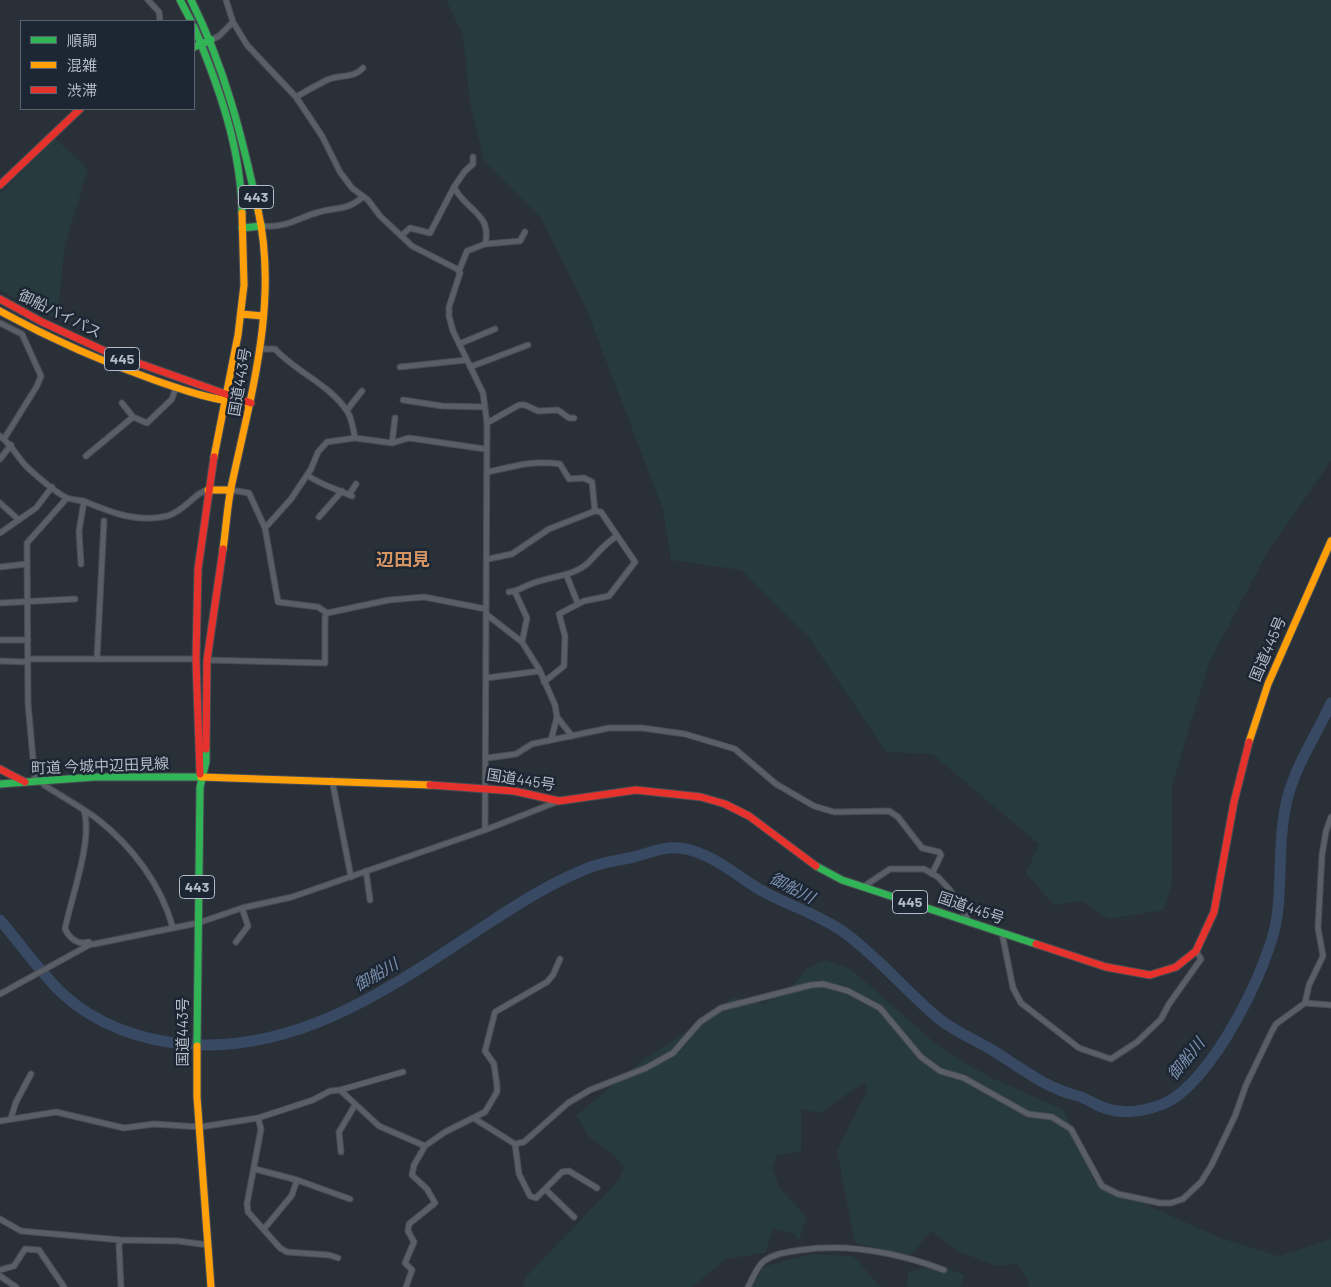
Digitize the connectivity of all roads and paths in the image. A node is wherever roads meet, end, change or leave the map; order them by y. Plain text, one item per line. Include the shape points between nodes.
1 (148, 0) edge
2 (180, 0) edge
3 (191, 0) edge
4 (226, 0) edge
5 (160, 20) edge
6 (190, 20) edge
7 (233, 22) junction
8 (211, 40) junction
9 (197, 45) edge
10 (363, 68) dead end
11 (296, 97) junction
12 (79, 110) edge
13 (472, 157) dead end
14 (0, 185) edge
15 (454, 187) junction
16 (363, 197) junction
17 (262, 226) junction
18 (242, 228) junction
19 (525, 232) dead end
20 (401, 236) junction
21 (485, 244) junction
22 (459, 271) junction
23 (0, 299) edge
24 (0, 311) edge
25 (241, 314) junction
26 (262, 316) junction
27 (0, 323) edge
28 (26, 325) junction
29 (495, 329) dead end
30 (22, 334) junction
31 (459, 344) junction
32 (528, 346) dead end
33 (260, 349) junction
34 (466, 360) junction
35 (400, 367) dead end
36 (470, 367) junction
37 (176, 387) junction
38 (362, 391) dead end
39 (226, 392) junction
40 (403, 400) dead end
41 (224, 402) junction
42 (251, 403) junction
43 (122, 404) dead end
44 (486, 407) junction
45 (346, 410) junction
46 (133, 417) junction
47 (395, 418) dead end
48 (574, 418) dead end
49 (487, 422) junction
50 (2, 438) edge
51 (355, 438) junction
52 (392, 442) junction
53 (11, 445) junction
54 (485, 449) junction
55 (86, 456) dead end
56 (0, 459) edge
57 (488, 472) junction
58 (307, 475) junction
59 (356, 484) dead end
60 (52, 487) junction
61 (208, 490) junction
62 (231, 490) junction
63 (342, 491) junction
64 (67, 498) junction
65 (84, 501) junction
66 (0, 503) edge
67 (595, 511) junction
68 (320, 517) dead end
69 (19, 520) junction
70 (104, 521) dead end
71 (265, 528) junction
72 (0, 533) edge
73 (617, 536) junction
74 (1331, 541) edge
75 (488, 558) junction
76 (26, 564) junction
77 (80, 564) dead end
78 (0, 567) edge
79 (566, 574) junction
80 (75, 599) dead end
81 (27, 601) junction
82 (0, 603) edge
83 (578, 604) junction
84 (327, 612) junction
85 (486, 612) junction
86 (0, 640) edge
87 (28, 640) junction
88 (522, 642) junction
89 (97, 658) junction
90 (196, 659) junction
91 (28, 660) junction
92 (207, 660) junction
93 (0, 661) edge
94 (540, 671) junction
95 (486, 678) junction
96 (544, 682) junction
97 (557, 717) junction
98 (572, 736) junction
99 (551, 740) junction
100 (487, 758) junction
101 (0, 769) edge
102 (201, 777) junction
103 (38, 780) junction
104 (332, 780) junction
105 (26, 782) junction
106 (0, 784) edge
107 (486, 788) junction
108 (559, 801) junction
109 (84, 810) junction
110 (1331, 817) edge
111 (485, 830) junction
112 (366, 871) junction
113 (932, 874) junction
114 (351, 877) junction
115 (863, 887) junction
116 (370, 900) dead end
117 (242, 908) junction
118 (198, 922) junction
119 (970, 922) junction
120 (173, 928) junction
121 (1002, 932) junction
122 (236, 942) dead end
123 (96, 943) junction
124 (1196, 952) junction
125 (560, 958) dead end
126 (2, 993) edge
127 (1305, 1003) junction
128 (1331, 1005) edge
129 (402, 1072) dead end
130 (31, 1074) dead end
131 (340, 1090) junction
132 (355, 1104) junction
133 (11, 1118) junction
134 (258, 1118) junction
135 (476, 1118) junction
136 (0, 1121) edge
137 (200, 1127) junction
138 (515, 1144) junction
139 (425, 1146) junction
140 (341, 1152) dead end
141 (254, 1169) junction
142 (297, 1180) junction
143 (597, 1188) dead end
144 (545, 1189) junction
145 (350, 1199) dead end
146 (574, 1217) dead end
147 (0, 1219) edge
148 (264, 1229) junction
149 (121, 1240) junction
150 (208, 1245) junction
151 (338, 1258) dead end
152 (0, 1270) edge
153 (944, 1270) dead end
154 (0, 1276) edge
155 (16, 1287) edge
156 (64, 1287) edge
157 (121, 1287) edge
158 (211, 1287) edge
159 (406, 1287) edge
160 (748, 1287) edge

1 - 5 street via 159,12
2 - 6 main road
3 - 8 main road, 国道443号 / 443
4 - 7 street
7 - 8 street
7 - 11 street via 254,54
8 - 9 main road
8 - 17 main road, 国道443号 / 443 via 253,176
9 - 18 main road, 国道443号 / 443 via 211,67 230,126 242,204
10 - 11 street via 350,76 327,80
11 - 16 street via 322,136 340,172
12 - 14 main road
13 - 15 street via 471,167
15 - 20 street via 430,233 410,228
15 - 21 street via 458,196 482,218 486,226
16 - 17 street via 346,208 325,210 288,225
16 - 20 street
17 - 18 main road
17 - 26 main road, 国道443号 / 443
18 - 25 main road, 国道443号 / 443 via 244,286
19 - 21 street via 520,241
20 - 22 street via 412,246
21 - 22 street via 467,251
22 - 31 street via 449,307 450,324
23 - 39 main road, 御船バイパス / 445 via 67,334 140,366
24 - 28 main road, 445
25 - 26 main road
25 - 39 main road, 国道443号 / 443
26 - 33 main road, 国道443号 / 443
27 - 30 street
28 - 30 street
28 - 37 main road, 445 via 83,354
29 - 31 street
30 - 50 street via 41,380
31 - 34 street
32 - 36 street
33 - 42 main road, 国道443号 / 443
33 - 45 street via 275,349 320,384
34 - 35 street
34 - 36 street
36 - 44 street
37 - 41 main road, 445
37 - 46 street via 172,399 147,423
38 - 45 street
39 - 41 main road, 国道443号 / 443
39 - 42 main road, 御船バイパス / 445
40 - 44 street via 442,406
41 - 42 main road, 445
41 - 61 main road, 国道443号 / 443
42 - 62 main road, 国道443号 / 443
43 - 46 street
44 - 49 street
45 - 51 street
46 - 55 street
47 - 52 street
48 - 49 street via 558,410 538,411 519,405
49 - 54 street
50 - 53 street
51 - 52 street
51 - 58 street via 335,440 322,446
52 - 54 street via 409,438
53 - 56 street
53 - 60 street via 24,464
54 - 57 street
57 - 67 street via 530,462 560,464 569,479 584,478 592,482
57 - 75 street
58 - 63 street via 320,484
58 - 71 street
59 - 63 street via 350,495
60 - 64 street
60 - 69 street via 36,508
61 - 62 main road
61 - 65 street via 178,512 153,518 133,518 108,512
61 - 90 main road, 国道443号 / 443 via 198,569
62 - 71 street via 249,493
62 - 92 main road, 国道443号 / 443
63 - 68 street
64 - 65 street
64 - 76 street via 27,541
65 - 77 street via 79,531
66 - 69 street
67 - 73 street via 602,512
67 - 75 street via 549,529 512,554
69 - 72 street
70 - 89 street
71 - 84 street via 276,600 318,607
73 - 79 street via 596,552 590,562
73 - 83 street via 635,564 609,596
74 - 124 main road, 国道445号 / 445 via 1268,684 1251,732 1234,802 1214,912
75 - 85 street
76 - 78 street
76 - 81 street
79 - 83 street
79 - 88 street via 512,592 527,618
80 - 81 street
81 - 82 street
81 - 87 street
83 - 96 street via 558,614 565,636 564,666
84 - 85 street via 424,596
84 - 92 street via 324,617 325,663
85 - 88 street
85 - 95 street
86 - 87 street
87 - 91 street
88 - 94 street
89 - 90 street
89 - 91 street
90 - 92 street
90 - 102 main road, 国道443号 / 443
91 - 93 street
91 - 103 street via 28,703
92 - 102 main road, 国道443号 / 443 via 206,762
94 - 95 street
94 - 96 street
95 - 100 street
96 - 97 street
97 - 98 street
97 - 99 street
98 - 99 street
98 - 113 street via 609,728 642,728 720,743 735,749 776,784 814,806 834,812 889,811 922,848 939,852 941,855
99 - 100 street via 532,744 516,754
100 - 107 street
101 - 105 main road
102 - 103 main road, 町道 今城中辺田見線
102 - 104 main road, 国道445号 / 445
102 - 118 main road, 国道443号 / 443
103 - 105 main road, 町道 今城中辺田見線
103 - 109 street
104 - 107 main road, 国道445号 / 445
104 - 114 street
105 - 106 main road, 町道 今城中辺田見線
107 - 108 main road, 国道445号 / 445
107 - 111 street
108 - 111 street
108 - 115 main road, 国道445号 / 445 via 636,790 702,797 749,816 815,865
109 - 120 street via 122,841 146,870 161,894
109 - 123 street via 84,847 65,929 75,941 95,940
110 - 127 street via 1322,856 1318,928 1323,956 1309,985
111 - 112 street
112 - 114 street
112 - 116 street
113 - 115 street via 924,869 890,869
113 - 119 street via 950,890
114 - 117 street via 292,897
115 - 119 main road, 国道445号 / 445
117 - 118 street
117 - 122 street via 248,926
118 - 120 street
118 - 137 main road, 国道443号 / 443 via 196,998
119 - 121 main road, 国道445号 / 445
120 - 123 street
121 - 124 main road, 国道445号 / 445 via 1106,967 1150,975 1176,967
121 - 124 street via 1013,988 1021,1003 1080,1048 1111,1058 1137,1042 1161,1020 1201,959
123 - 126 street
125 - 135 street via 546,982 495,1012 485,1051 494,1064 497,1092 485,1112
127 - 128 street
127 - 138 street via 1276,1024 1201,1182 1183,1199 1170,1203 1118,1194 1102,1186 1071,1129 1052,1117 1028,1114 964,1078 940,1070 921,1057 880,1008 848,991 823,984 721,1008 700,1022 674,1053 582,1095 556,1113 536,1134
129 - 131 street
130 - 133 street
131 - 132 street
131 - 134 street
132 - 139 street via 379,1126
132 - 140 street via 339,1132
133 - 136 street
133 - 137 street via 56,1112 124,1128 154,1124
134 - 137 street
134 - 141 street via 262,1129
135 - 138 street
135 - 139 street via 458,1125
137 - 150 main road, 国道443号 / 443
138 - 144 street via 519,1174 530,1196 536,1198
139 - 159 street via 412,1175 427,1189 435,1203 409,1224 408,1231 414,1242 405,1263 412,1270
141 - 142 street
141 - 148 street via 247,1208
142 - 145 street
142 - 148 street via 292,1195
143 - 144 street via 569,1171 562,1172
144 - 146 street
147 - 149 street via 21,1230
148 - 151 street via 287,1252
149 - 150 street
149 - 157 street via 118,1245
150 - 158 main road, 国道443号 / 443
152 - 156 street via 14,1266 25,1249 39,1250
153 - 160 street via 870,1249 817,1248 782,1253 763,1262
154 - 155 street

